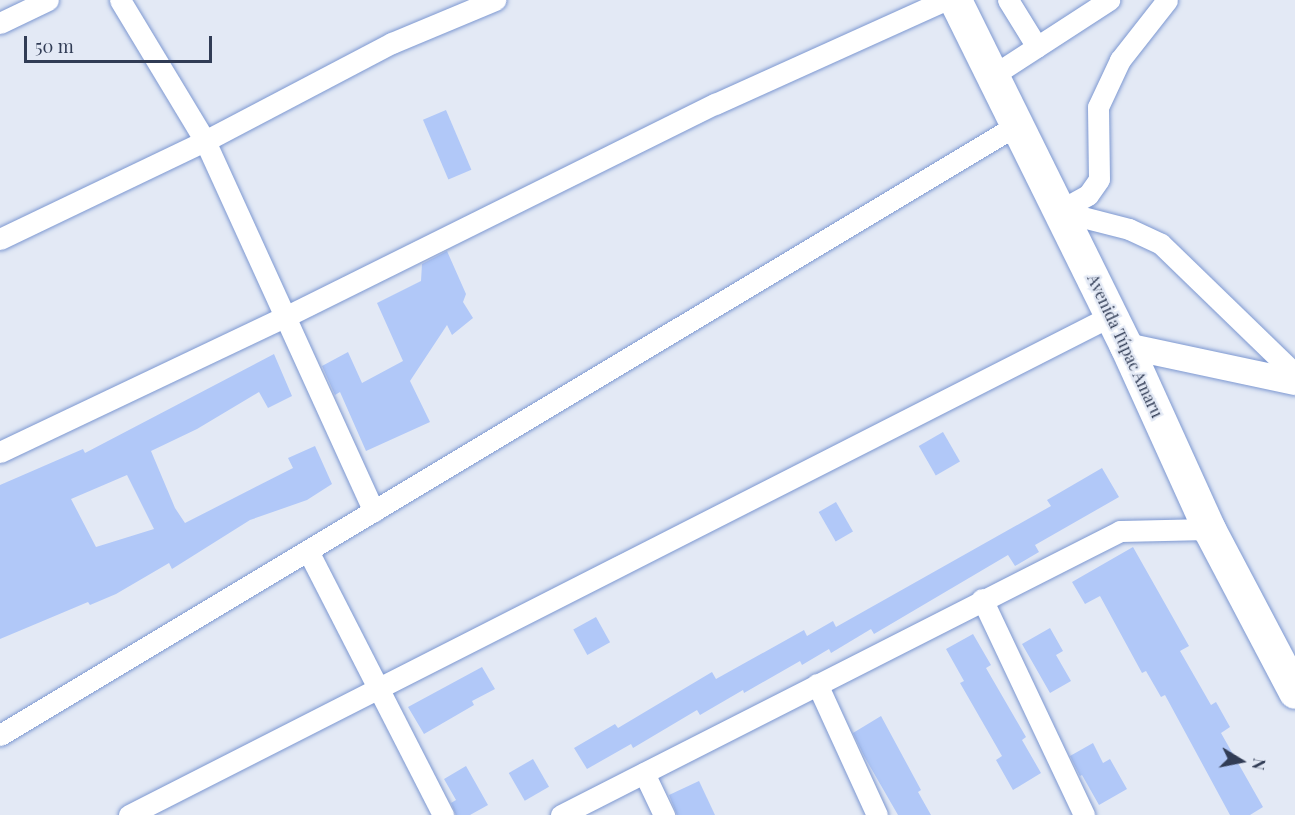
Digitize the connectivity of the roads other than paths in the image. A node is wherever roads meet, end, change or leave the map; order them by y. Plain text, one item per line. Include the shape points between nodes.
1 (48, 0) edge
2 (120, 0) edge
3 (495, 0) edge
4 (945, 0) edge
5 (955, 0) edge
6 (1008, 0) edge
7 (1109, 0) edge
8 (1167, 0) edge
9 (0, 22) edge
10 (1036, 47) junction
11 (992, 76) junction
12 (1017, 125) junction
13 (205, 141) junction
14 (1059, 211) junction
15 (0, 239) edge
16 (1111, 315) junction
17 (287, 316) junction
18 (1126, 346) junction
19 (1295, 374) edge
20 (1295, 381) edge
21 (0, 452) edge
22 (374, 511) junction
23 (1209, 529) junction
24 (308, 551) junction
25 (982, 599) junction
26 (817, 684) junction
27 (378, 688) junction
28 (1295, 692) edge
29 (0, 735) edge
30 (644, 773) junction
31 (129, 815) edge
32 (443, 815) edge
33 (561, 815) edge
34 (664, 815) edge
35 (877, 815) edge
36 (1084, 815) edge

1 - 9 street
2 - 13 street
3 - 13 street via 392,43
4 - 17 street via 716,104
5 - 11 main road, Avenida Túpac Amaru
6 - 10 street
7 - 10 street
8 - 14 street via 1120,60 1098,107 1099,179 1088,195
10 - 11 street
11 - 12 main road, Avenida Túpac Amaru
12 - 14 main road, Avenida Túpac Amaru
12 - 22 street
13 - 15 street
13 - 17 street
14 - 16 main road, Avenida Túpac Amaru
14 - 19 street via 1129,229 1161,244
16 - 18 main road, Avenida Túpac Amaru
16 - 27 street
17 - 21 street
17 - 22 street
18 - 20 street
18 - 23 main road, Avenida Túpac Amaru
22 - 24 street
23 - 25 street via 1120,531
23 - 28 main road, Avenida Túpac Amaru
24 - 27 street
24 - 29 street
25 - 26 street
25 - 36 street
26 - 30 street
26 - 35 street
27 - 31 street
27 - 32 street
30 - 33 street
30 - 34 street

